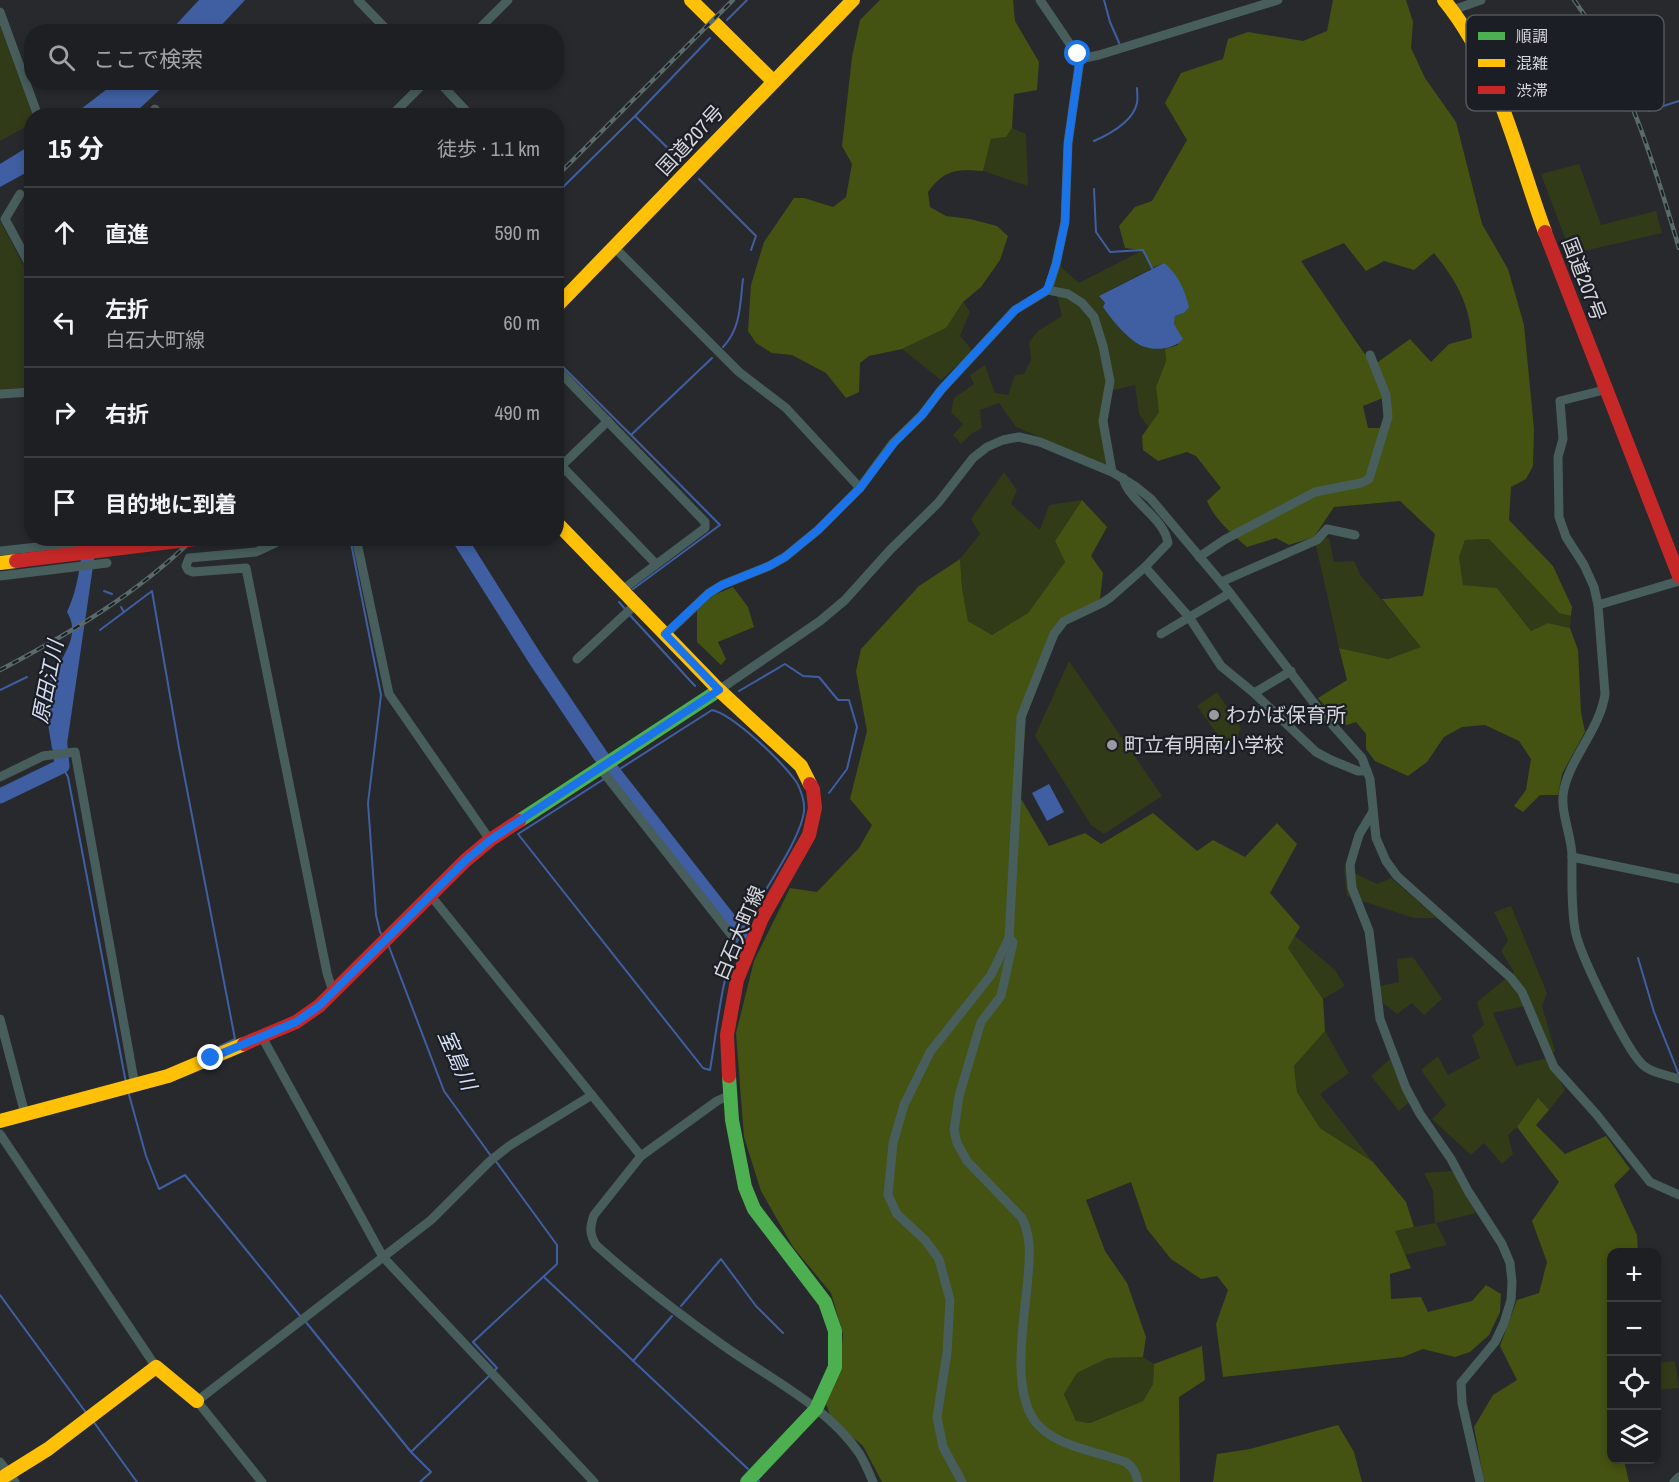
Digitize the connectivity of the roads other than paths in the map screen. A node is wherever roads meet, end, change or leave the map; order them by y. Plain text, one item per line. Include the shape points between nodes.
1 (358, 0) edge
2 (508, 0) edge
3 (691, 0) edge
4 (852, 0) edge
5 (1040, 0) edge
6 (1278, 0) edge
7 (1481, 0) edge
8 (1449, 5) edge
9 (0, 12) edge
10 (381, 24) edge
11 (484, 24) edge
12 (1466, 29) edge
13 (1080, 59) junction
14 (24, 78) edge
15 (772, 80) junction
16 (28, 90) edge
17 (416, 90) edge
18 (446, 90) edge
19 (35, 108) edge
20 (399, 108) edge
21 (463, 108) edge
22 (1501, 111) edge
23 (20, 194) dead end
24 (615, 249) junction
25 (24, 254) edge
26 (1047, 290) junction
27 (564, 299) edge
28 (1370, 355) dead end
29 (564, 376) edge
30 (1604, 390) junction
31 (24, 392) edge
32 (0, 394) edge
33 (608, 422) junction
34 (564, 460) edge
35 (564, 471) edge
36 (1112, 472) junction
37 (1123, 478) junction
38 (860, 488) junction
39 (564, 530) edge
40 (1355, 535) dead end
41 (49, 546) edge
42 (138, 546) edge
43 (269, 546) edge
44 (358, 546) edge
45 (0, 551) edge
46 (1199, 557) junction
47 (0, 563) edge
48 (108, 563) dead end
49 (656, 564) junction
50 (1145, 567) junction
51 (0, 576) edge
52 (1679, 576) edge
53 (1679, 581) edge
54 (1221, 582) junction
55 (622, 590) junction
56 (1230, 593) junction
57 (1599, 605) junction
58 (630, 610) junction
59 (1189, 617) junction
60 (665, 634) junction
61 (1161, 634) dead end
62 (577, 659) dead end
63 (1291, 671) junction
64 (719, 690) junction
65 (1254, 693) junction
66 (1368, 771) junction
67 (605, 774) junction
68 (0, 777) edge
69 (1372, 813) junction
70 (490, 840) junction
71 (1572, 857) junction
72 (1679, 879) edge
73 (430, 896) junction
74 (733, 937) dead end
75 (1009, 938) junction
76 (333, 992) junction
77 (0, 1019) edge
78 (262, 1037) junction
79 (1679, 1078) edge
80 (130, 1087) junction
81 (592, 1095) junction
82 (730, 1095) junction
83 (25, 1114) junction
84 (0, 1121) edge
85 (0, 1134) edge
86 (641, 1156) junction
87 (1679, 1195) edge
88 (383, 1257) junction
89 (156, 1368) junction
90 (197, 1401) junction
91 (816, 1409) junction
92 (0, 1462) edge
93 (1679, 1477) edge
94 (7, 1478) edge
95 (262, 1482) edge
96 (594, 1482) edge
97 (747, 1482) edge
98 (873, 1482) edge
99 (962, 1482) edge
100 (1138, 1482) edge
101 (1480, 1482) edge
102 (1674, 1482) edge

1 - 10 street
2 - 11 street
3 - 15 main road
4 - 15 main road, 国道207号
5 - 13 street
6 - 13 street
7 - 8 street
8 - 12 main road, 国道207号
9 - 14 street
13 - 26 street via 1068,143 1065,222
15 - 24 main road, 国道207号
16 - 19 street
17 - 20 street
18 - 21 street
22 - 30 main road, 国道207号
23 - 25 street via 5,219
24 - 27 main road, 国道207号
24 - 38 street via 739,372 786,408
26 - 36 street via 1068,294 1094,317 1110,381 1103,421
26 - 38 street via 1015,310 894,443
28 - 46 street via 1386,395 1388,417 1369,479 1315,492
29 - 33 street
30 - 52 main road, 国道207号
30 - 57 street via 1560,401 1563,439 1558,457 1559,517 1591,580
31 - 32 street
33 - 34 street
33 - 49 street via 705,522 705,528
35 - 49 street
36 - 37 street
36 - 64 street via 1019,437 987,447 845,600
37 - 46 street via 1150,500
37 - 50 street via 1126,487 1167,536 1168,543
38 - 60 street via 785,557 709,593
39 - 55 main road, 白石大町線
40 - 54 street via 1328,529 1317,540
41 - 45 street
42 - 47 main road, bridge
43 - 76 street via 256,552 189,558 186,566 193,572 246,568
44 - 70 street via 389,694
46 - 54 street
48 - 51 street
49 - 55 street
50 - 59 street
50 - 75 street via 1111,597 1064,621 1054,634 1021,717
53 - 57 street
54 - 56 street
55 - 58 main road, 白石大町線
56 - 59 street
56 - 63 street
57 - 71 street via 1605,694 1603,708 1569,773 1564,791
58 - 60 main road, 白石大町線
58 - 62 street
59 - 61 street
59 - 65 street via 1221,666
60 - 64 main road, 白石大町線
63 - 65 street
63 - 66 street via 1362,758
64 - 67 main road via 612,760
64 - 82 main road, 白石大町線 via 801,766 813,789 815,808 809,835 762,918 737,980 727,1035
65 - 66 street via 1316,752 1358,771
66 - 69 street
67 - 70 main road
67 - 74 street
68 - 80 street via 43,756 75,752
69 - 87 street via 1376,838 1396,876 1511,978 1522,992 1554,1066 1650,1182
69 - 101 street via 1359,835 1350,865 1352,888 1369,931 1380,1019 1406,1088 1510,1263 1511,1300 1504,1323 1495,1342 1461,1383
70 - 73 main road
71 - 72 street
71 - 79 street via 1575,931 1602,993 1641,1063 1650,1070
73 - 76 main road
73 - 81 street
75 - 99 street via 991,975 930,1052 904,1105 893,1143 888,1195 897,1214 926,1240 939,1259 950,1300 937,1417 943,1447
75 - 100 street via 1013,942 1001,996 981,1022 959,1096 955,1115 957,1143 967,1161 1022,1218 1028,1230 1020,1370 1022,1392 1032,1417 1046,1432 1063,1441 1127,1463 1136,1471
76 - 78 main road via 296,1022
77 - 83 street
78 - 80 main road via 168,1076
78 - 88 street
80 - 83 main road
81 - 86 street
81 - 88 street via 494,1158 431,1220
82 - 86 street
82 - 91 main road, 白石大町線 via 745,1187 754,1209 825,1302 835,1330 835,1367
83 - 84 main road
85 - 89 street
86 - 91 street via 594,1215 590,1225 596,1245 642,1286
88 - 90 street
88 - 96 street
89 - 90 main road
89 - 94 main road
90 - 95 street
91 - 97 main road, 白石大町線
91 - 98 street via 848,1438
92 - 94 street
93 - 102 street

